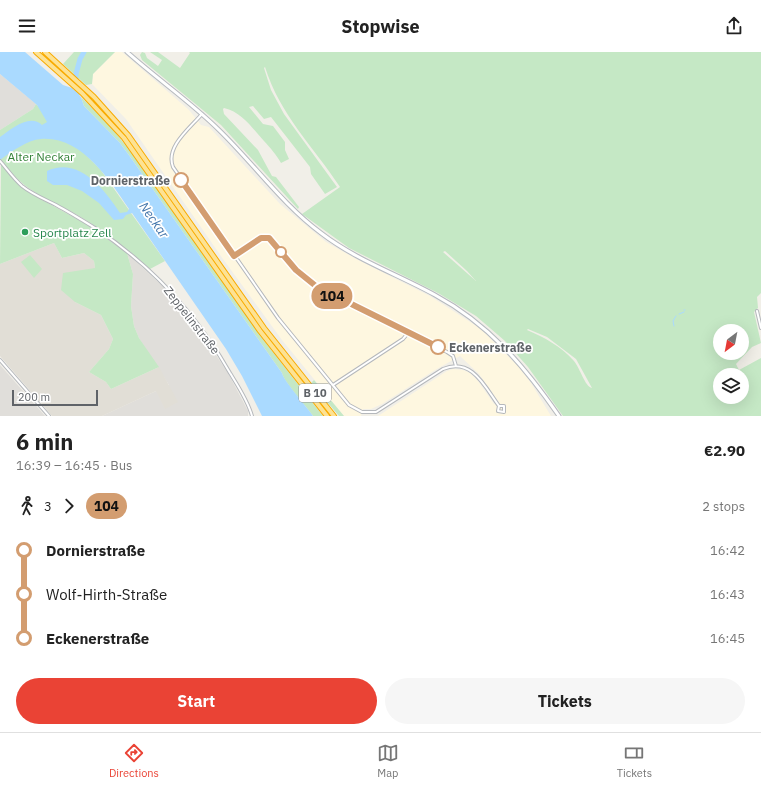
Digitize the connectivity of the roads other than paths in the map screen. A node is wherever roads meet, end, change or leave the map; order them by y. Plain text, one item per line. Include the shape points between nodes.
1 (36, 52) edge
2 (45, 52) edge
3 (127, 52) edge
4 (202, 114) junction
5 (0, 161) edge
6 (234, 256) junction
7 (757, 312) dead end
8 (761, 328) edge
9 (408, 333) junction
10 (0, 360) edge
11 (456, 366) junction
12 (333, 385) junction
13 (499, 406) dead end
14 (49, 416) edge
15 (252, 416) edge
16 (327, 416) edge
17 (334, 416) edge
18 (559, 416) edge

1 - 16 highway, B 10 via 82,93 135,152 260,331
2 - 17 highway, B 10 via 116,120 264,328
3 - 4 main road
4 - 6 street via 174,147 171,163
4 - 18 main road via 285,202 323,235 357,256 447,302 485,329 519,362
5 - 15 street, Zeppelinstraße via 30,192 108,237 161,281 212,344 235,381
6 - 9 street via 261,238 269,238 296,270 317,287
6 - 12 street via 280,321
7 - 8 street
9 - 11 street via 448,352 454,357
9 - 12 street via 403,339
10 - 14 street
11 - 12 street via 444,369 371,413 362,412 352,406
11 - 13 street via 475,373

